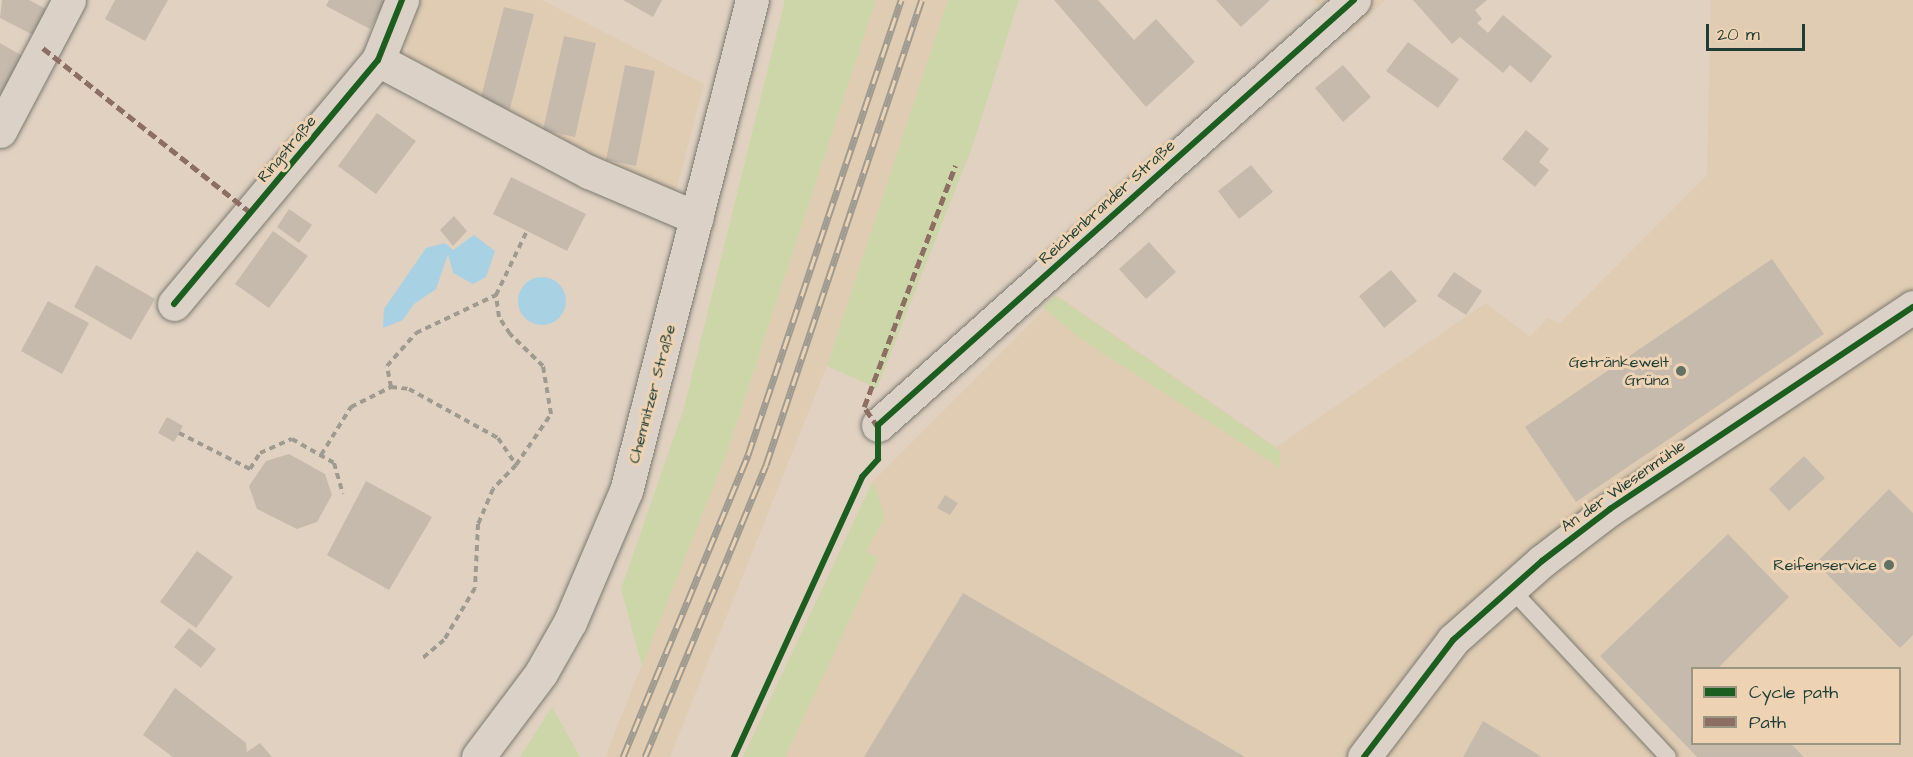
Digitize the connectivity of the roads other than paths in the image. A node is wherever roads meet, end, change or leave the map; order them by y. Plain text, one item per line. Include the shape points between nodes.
1 (69, 0) edge
2 (402, 0) edge
3 (753, 0) edge
4 (1344, 3) edge
5 (378, 60) junction
6 (0, 131) edge
7 (698, 218) junction
8 (174, 304) dead end
9 (1913, 307) edge
10 (879, 425) dead end
11 (1510, 588) junction
12 (478, 757) edge
13 (1364, 757) edge
14 (1668, 757) edge

1 - 6 street
2 - 5 street, Ringstraße
3 - 7 street, Chemnitzer Straße
4 - 10 street, Reichenbrander Straße
5 - 7 street via 578,167
5 - 8 street, Ringstraße
7 - 12 street, Chemnitzer Straße via 647,420 593,573 541,674
9 - 11 street, An der Wiesenmühle via 1610,509
11 - 13 street, An der Wiesenmühle via 1453,640
11 - 14 lane

